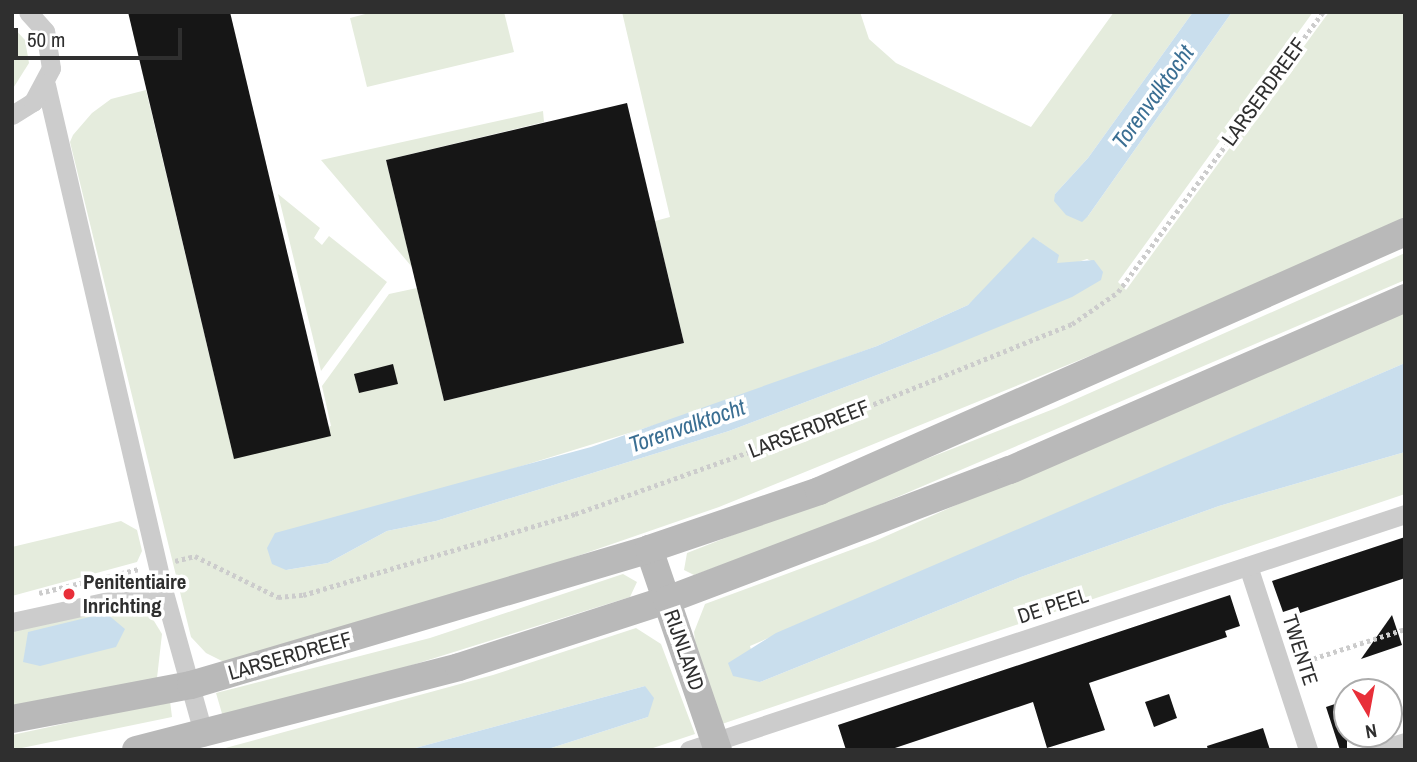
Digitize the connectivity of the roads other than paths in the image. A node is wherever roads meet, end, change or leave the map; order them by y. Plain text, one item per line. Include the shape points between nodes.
1 (28, 12) edge
2 (46, 85) junction
3 (12, 115) edge
4 (1405, 232) edge
5 (1405, 298) edge
6 (1405, 514) edge
7 (649, 549) junction
8 (1248, 566) junction
9 (163, 589) junction
10 (667, 600) junction
11 (12, 622) edge
12 (191, 685) junction
13 (12, 719) edge
14 (204, 736) junction
15 (1405, 741) edge
16 (707, 747) edge
17 (136, 750) edge
18 (1308, 750) edge
19 (1379, 750) edge

1 - 2 street via 45,31 51,49
2 - 3 street via 33,102
2 - 9 street
4 - 7 main road, LARSERDREEF via 819,491
5 - 10 main road via 1010,470
6 - 8 street, DE PEEL
7 - 10 main road, RIJNLAND
7 - 12 main road, LARSERDREEF
8 - 16 street, DE PEEL
8 - 18 street, TWENTE
9 - 11 street
9 - 12 street
10 - 14 main road via 459,667
10 - 16 main road, RIJNLAND
12 - 13 main road, LARSERDREEF
12 - 14 street
14 - 17 main road
15 - 19 street

